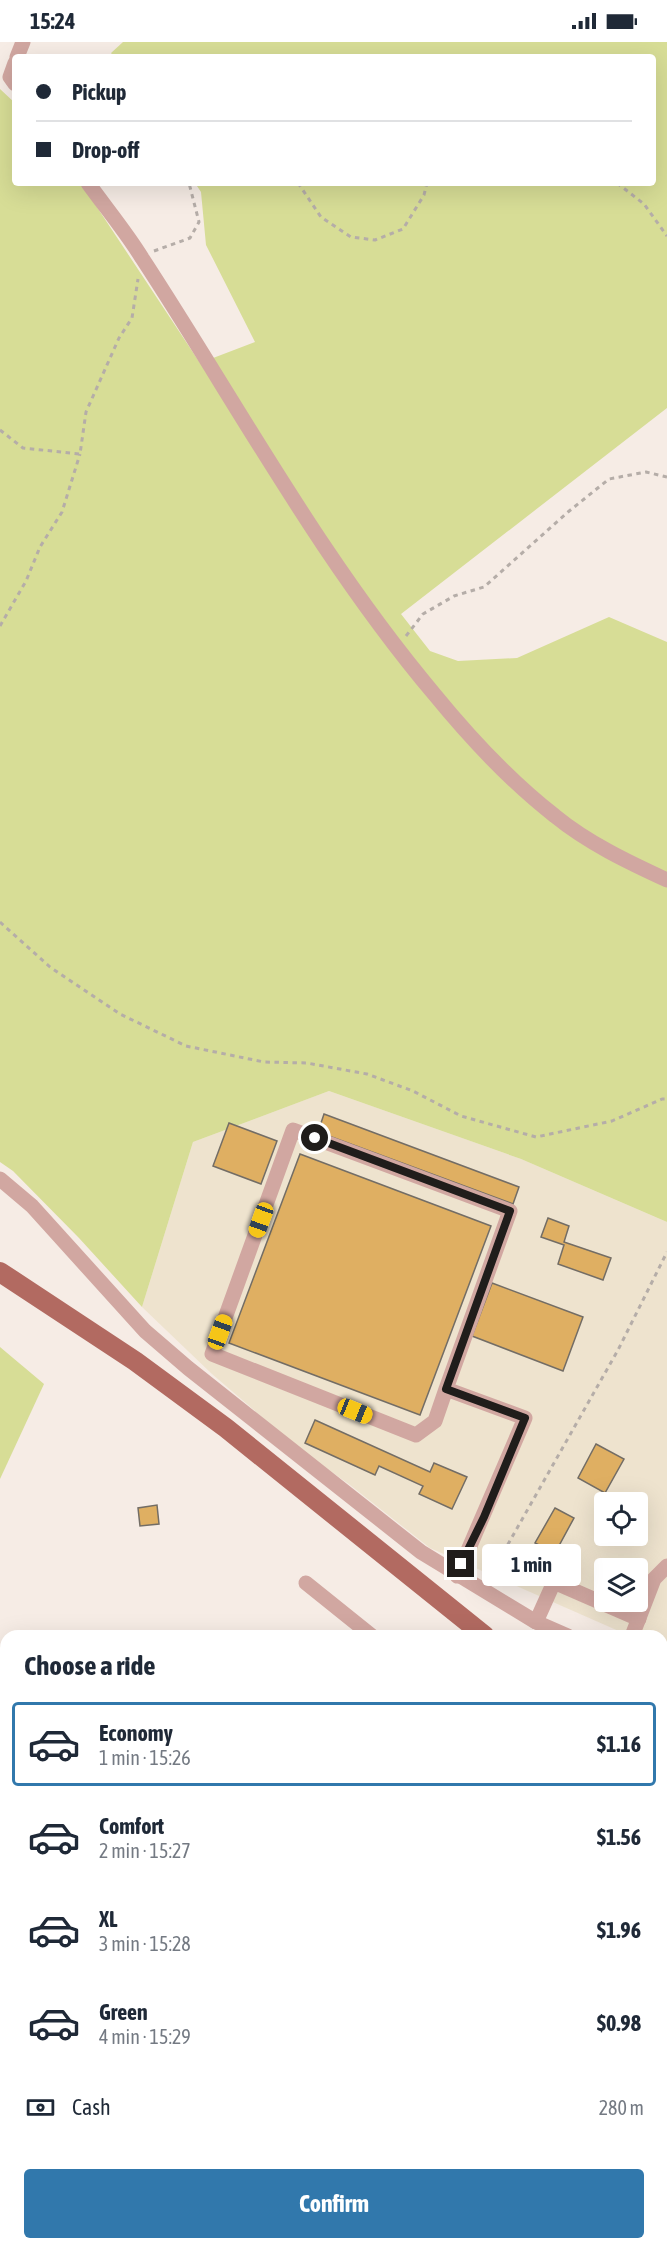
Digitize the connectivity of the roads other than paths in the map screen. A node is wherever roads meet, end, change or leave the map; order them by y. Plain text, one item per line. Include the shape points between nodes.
1 (90, 186) edge
2 (667, 880) edge
3 (0, 1179) edge
4 (0, 1272) edge
5 (446, 1389) junction
6 (667, 1566) edge
7 (457, 1576) junction
8 (306, 1583) dead end
9 (639, 1619) junction
10 (536, 1622) junction
11 (365, 1630) edge
12 (478, 1630) edge
13 (554, 1630) edge
14 (634, 1630) edge

1 - 2 street via 141,256 327,552 396,649 465,731 556,818 618,857
3 - 7 street via 32,1206 145,1331 179,1361 421,1552
4 - 12 main road via 135,1361 226,1428
5 - 5 street via 510,1211 293,1130 212,1354 416,1435 435,1421
5 - 7 street via 525,1418
6 - 9 street via 654,1579
7 - 10 street
8 - 11 street
9 - 10 street via 554,1582
9 - 14 street
10 - 13 street

